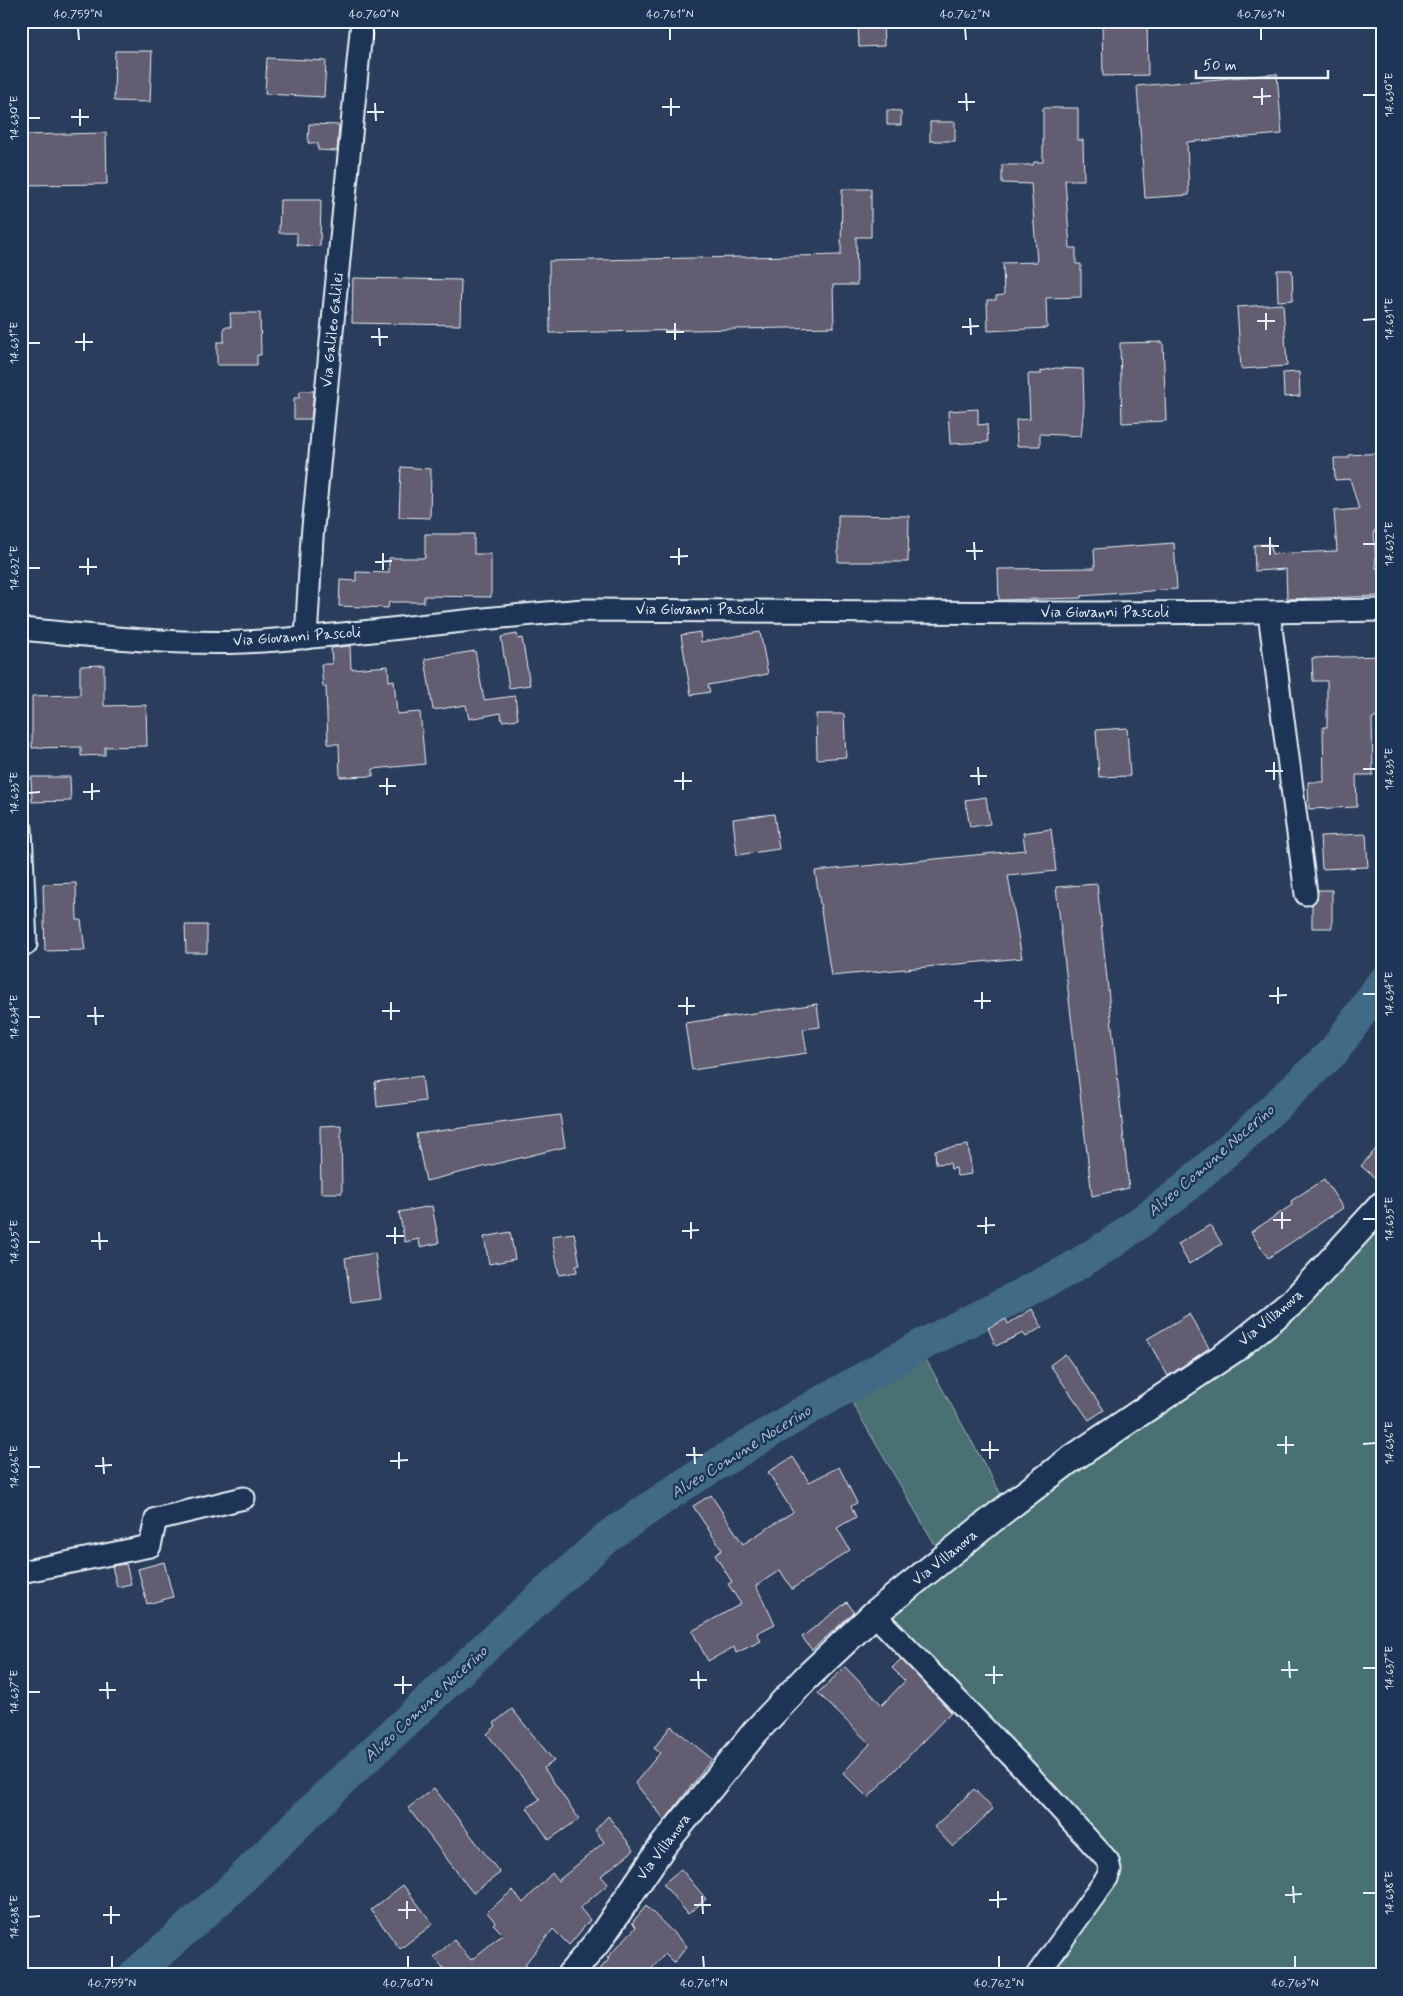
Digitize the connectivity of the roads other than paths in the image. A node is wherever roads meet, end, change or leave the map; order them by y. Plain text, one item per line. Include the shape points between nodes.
1 (362, 21) edge
2 (1382, 610) edge
3 (1269, 613) junction
4 (21, 629) edge
5 (306, 638) junction
6 (21, 829) edge
7 (1306, 894) dead end
8 (26, 944) dead end
9 (1382, 1205) edge
10 (244, 1498) dead end
11 (21, 1572) edge
12 (874, 1614) junction
13 (570, 1975) edge
14 (1037, 1975) edge

1 - 5 street, Via Galileo Galilei via 312,538
2 - 3 street, Via Giovanni Pascoli
3 - 5 street, Via Giovanni Pascoli via 586,610
3 - 7 street
4 - 5 street, Via Giovanni Pascoli via 146,642
6 - 8 street
9 - 12 main road, Via Villanova via 1294,1301 1225,1355 1067,1462
10 - 11 street via 156,1519 150,1546
12 - 13 main road, Via Villanova via 756,1730 662,1847 599,1940
12 - 14 street via 1108,1861 1110,1870 1107,1878

